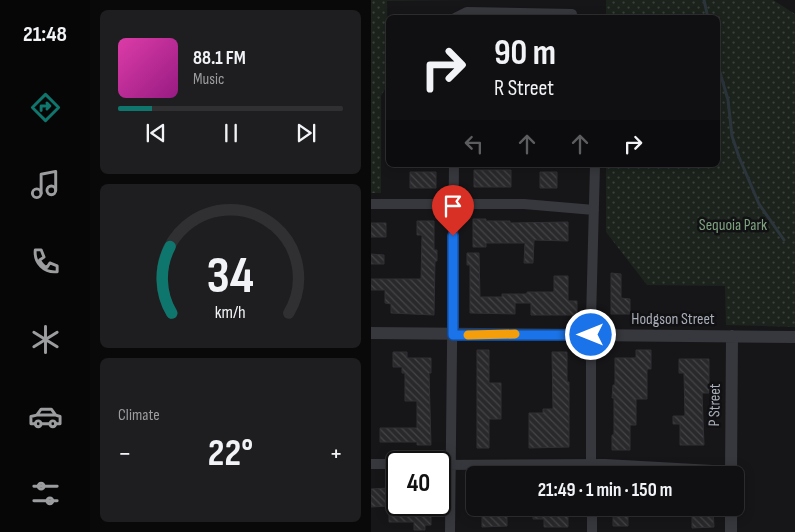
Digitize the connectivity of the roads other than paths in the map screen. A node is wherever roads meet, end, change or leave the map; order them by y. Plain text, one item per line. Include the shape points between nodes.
1 (572, 14) dead end
2 (460, 15) edge
3 (454, 167) edge
4 (595, 167) edge
5 (453, 203) junction
6 (371, 204) edge
7 (594, 210) junction
8 (371, 333) edge
9 (453, 335) junction
10 (591, 335) junction
11 (732, 336) junction
12 (795, 337) edge
13 (446, 451) edge
14 (371, 464) edge
15 (386, 464) edge
16 (451, 465) edge
17 (474, 466) edge
18 (591, 466) edge
19 (731, 466) edge
20 (450, 516) edge
21 (592, 516) edge
22 (731, 516) edge
23 (451, 532) edge
24 (592, 532) edge
25 (731, 532) edge

1 - 2 street via 467,12
3 - 5 street
4 - 7 street
5 - 6 street
5 - 7 street via 524,204
5 - 9 street
7 - 10 street
8 - 9 street, Hodgson Street
9 - 10 street, Hodgson Street
9 - 13 street
10 - 11 street, Hodgson Street
10 - 18 street
11 - 12 street, Hodgson Street
11 - 19 street, P Street
14 - 15 street
16 - 17 street
20 - 23 street
21 - 24 street
22 - 25 street

